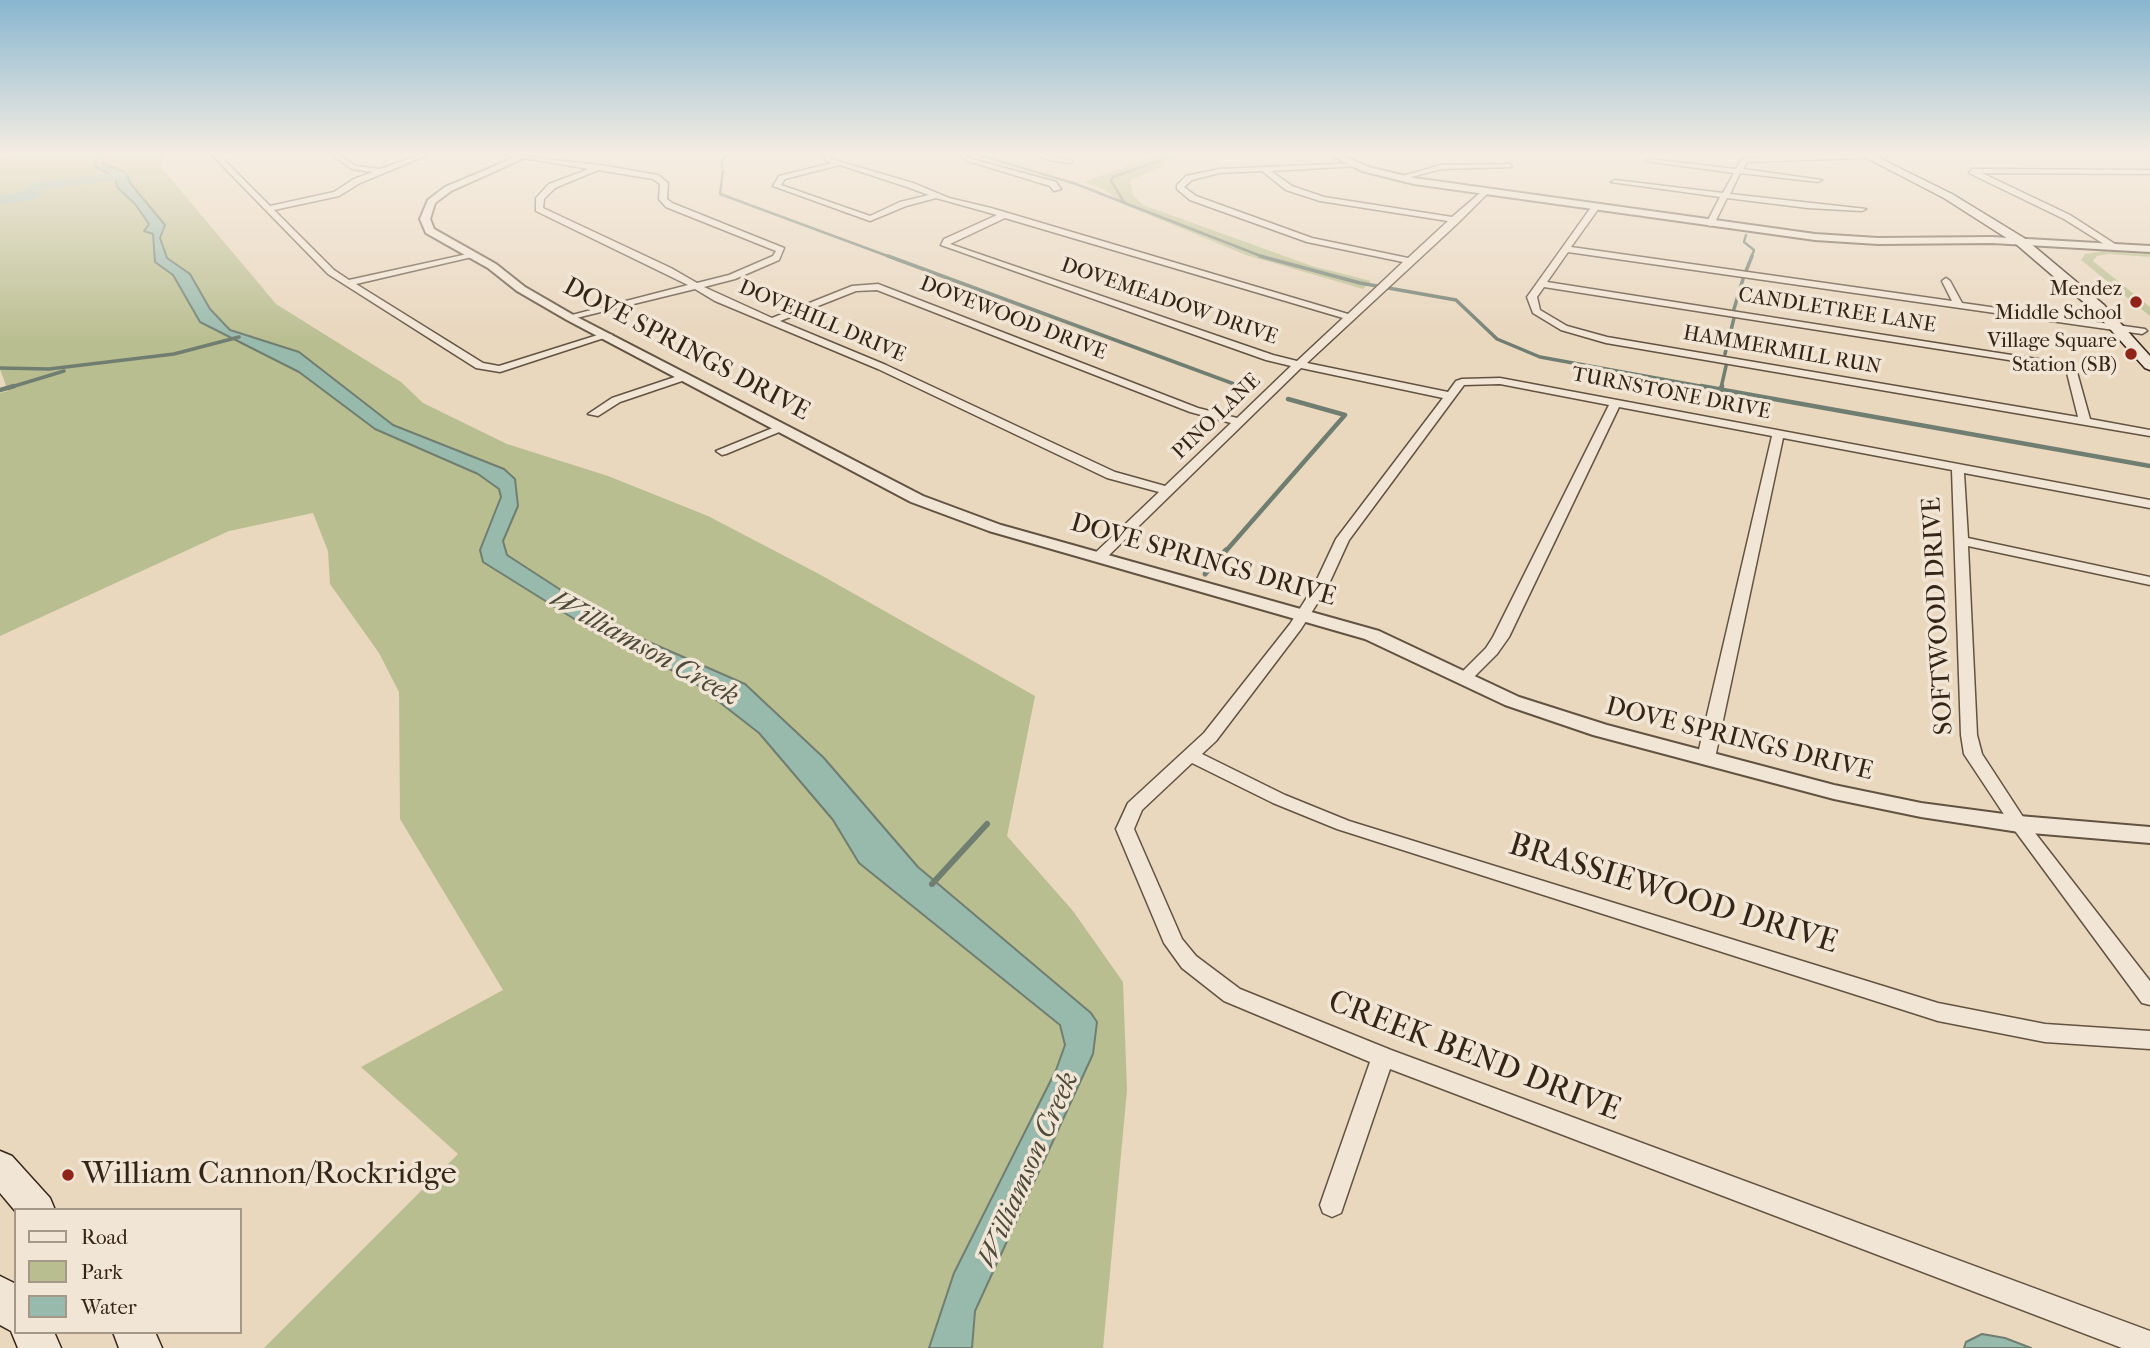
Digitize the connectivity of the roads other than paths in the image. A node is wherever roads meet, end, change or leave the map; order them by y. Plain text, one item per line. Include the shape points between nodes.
1 (276, 217) edge
2 (426, 217) edge
3 (556, 217) edge
4 (699, 217) edge
5 (1000, 217) edge
6 (1010, 217) edge
7 (1246, 217) edge
8 (1437, 217) edge
9 (1459, 217) edge
10 (1589, 217) edge
11 (1659, 217) edge
12 (1714, 217) edge
13 (1981, 217) edge
14 (1996, 217) edge
15 (2067, 217) edge
16 (1456, 220) junction
17 (1710, 224) junction
18 (2020, 241) junction
19 (2037, 242) junction
20 (2112, 246) junction
21 (1566, 249) junction
22 (2150, 249) edge
23 (1692, 251) dead end
24 (470, 255) junction
25 (1410, 261) junction
26 (1685, 267) junction
27 (1815, 269) dead end
28 (1946, 281) dead end
29 (346, 283) junction
30 (1541, 284) junction
31 (1812, 285) junction
32 (695, 286) junction
33 (1959, 306) junction
34 (1349, 317) junction
35 (570, 318) junction
36 (773, 321) junction
37 (2119, 328) junction
38 (608, 335) junction
39 (2146, 335) edge
40 (1298, 365) junction
41 (2150, 365) edge
42 (684, 377) junction
43 (1451, 396) junction
44 (1615, 403) junction
45 (593, 414) dead end
46 (1239, 422) junction
47 (2085, 422) junction
48 (780, 428) junction
49 (2150, 433) edge
50 (1778, 434) junction
51 (722, 452) dead end
52 (1958, 468) junction
53 (1169, 491) junction
54 (2150, 504) edge
55 (1962, 541) junction
56 (1099, 557) junction
57 (2150, 581) edge
58 (1305, 614) junction
59 (1464, 678) junction
60 (1193, 756) junction
61 (1706, 758) junction
62 (2018, 824) junction
63 (2150, 835) edge
64 (2150, 997) edge
65 (2150, 1040) edge
66 (1383, 1057) junction
67 (0, 1167) edge
68 (1332, 1205) dead end
69 (35, 1208) edge
70 (0, 1295) edge
71 (14, 1312) edge
72 (2150, 1345) edge

1 - 29 street
2 - 24 street, DOVE SPRINGS DRIVE via 430,231
3 - 32 street, DOVEHILL DRIVE
4 - 32 street via 781,250 758,267
5 - 40 street, DOVEMEADOW DRIVE via 945,245
6 - 34 street
7 - 25 street via 1310,240
8 - 16 street
9 - 16 street, PINO LANE
10 - 21 street
11 - 17 street
12 - 17 street
13 - 18 main road
14 - 19 main road
15 - 20 street
16 - 25 street, PINO LANE
17 - 18 street via 1840,240
18 - 19 street
18 - 37 main road via 2080,289
19 - 20 street
19 - 39 main road
20 - 22 street
21 - 26 street
21 - 30 street
23 - 26 street
24 - 29 street
24 - 35 street, DOVE SPRINGS DRIVE
25 - 34 street, PINO LANE
26 - 31 street
27 - 31 street
28 - 33 street
29 - 38 street via 480,366 500,369
30 - 47 street, HAMMERMILL RUN via 1532,297 1536,311 1555,324 1593,337
30 - 47 street, CANDLETREE LANE via 2071,367
31 - 33 street
32 - 35 street
32 - 36 street, DOVEHILL DRIVE
33 - 37 street
34 - 40 street, PINO LANE
35 - 38 street, DOVE SPRINGS DRIVE
36 - 46 street, DOVEWOOD DRIVE via 855,288 878,287 1194,410
36 - 53 street, DOVEHILL DRIVE via 1111,475
37 - 39 street
37 - 41 main road
38 - 42 street, DOVE SPRINGS DRIVE
40 - 43 street, DOVEMEADOW DRIVE
40 - 46 street, PINO LANE
42 - 45 street via 616,400
42 - 48 street, DOVE SPRINGS DRIVE
43 - 44 street, TURNSTONE DRIVE via 1460,383 1481,379
43 - 58 street, TURNSTONE DRIVE via 1343,539
44 - 50 street, TURNSTONE DRIVE
44 - 59 street via 1501,637
46 - 53 street, PINO LANE
47 - 49 street, HAMMERMILL RUN
48 - 51 street
48 - 56 street, DOVE SPRINGS DRIVE via 917,499 995,528
50 - 52 street, TURNSTONE DRIVE
50 - 61 street
52 - 54 street, TURNSTONE DRIVE
52 - 55 street, SOFTWOOD DRIVE
53 - 56 street, PINO LANE
55 - 57 street
55 - 62 street, SOFTWOOD DRIVE via 1969,735 1983,773
56 - 58 street, DOVE SPRINGS DRIVE
58 - 59 street, DOVE SPRINGS DRIVE via 1381,639
58 - 60 street, CREEK BEND DRIVE
59 - 61 street, DOVE SPRINGS DRIVE via 1540,712
60 - 65 street, BRASSIEWOOD DRIVE via 1343,825 1938,1012 2034,1031
60 - 66 street, CREEK BEND DRIVE via 1134,807 1125,829 1174,943 1189,962 1232,995
61 - 62 street, DOVE SPRINGS DRIVE via 1888,803
62 - 63 street, DOVE SPRINGS DRIVE
62 - 64 street, SOFTWOOD DRIVE
66 - 68 street
66 - 72 street, CREEK BEND DRIVE
67 - 69 main road
70 - 71 main road

